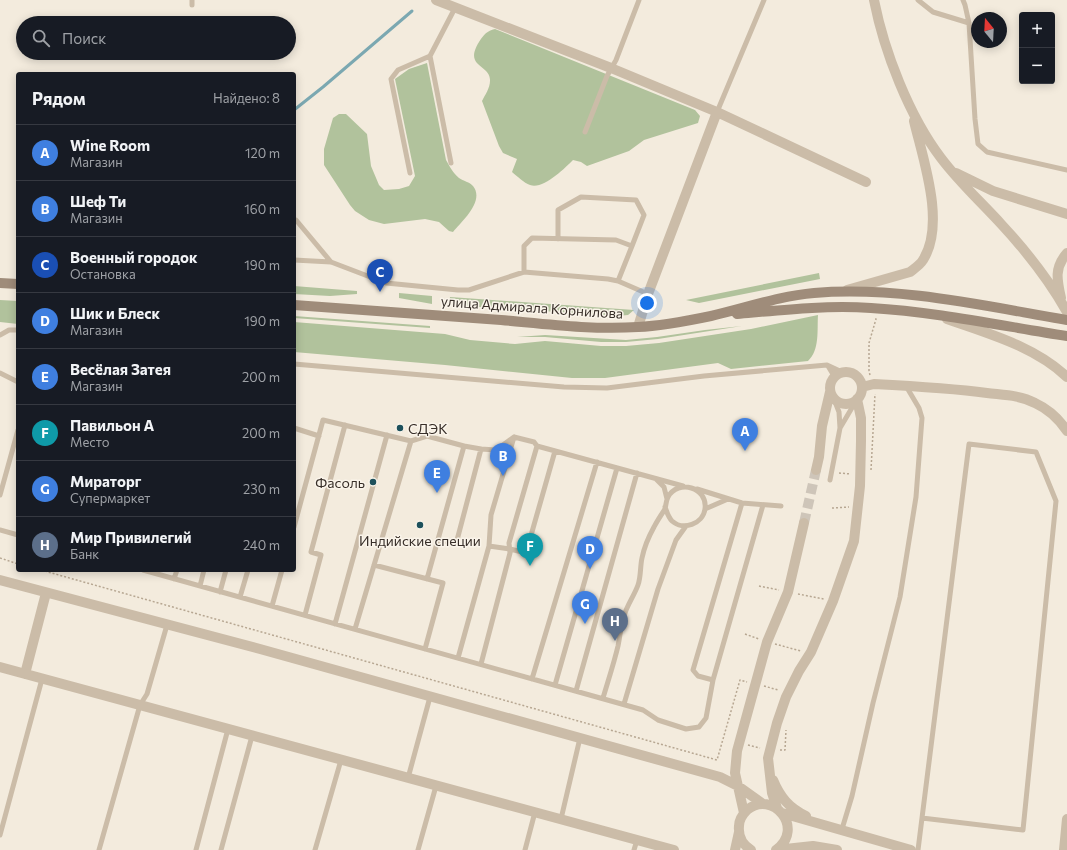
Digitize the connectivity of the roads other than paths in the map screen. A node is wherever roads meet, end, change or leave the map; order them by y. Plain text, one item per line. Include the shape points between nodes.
1 (436, 0) edge
2 (639, 0) edge
3 (764, 0) edge
4 (874, 0) edge
5 (918, 0) edge
6 (963, 0) edge
7 (455, 8) junction
8 (969, 23) junction
9 (430, 56) junction
10 (611, 68) junction
11 (910, 105) junction
12 (717, 112) junction
13 (585, 132) dead end
14 (451, 164) dead end
15 (951, 170) junction
16 (1067, 170) edge
17 (410, 173) dead end
18 (866, 182) dead end
19 (1067, 214) edge
20 (296, 220) edge
21 (558, 239) junction
22 (632, 246) junction
23 (1067, 253) edge
24 (296, 260) edge
25 (331, 262) junction
26 (524, 272) junction
27 (618, 281) junction
28 (0, 283) edge
29 (16, 284) edge
30 (842, 292) junction
31 (648, 294) junction
32 (1061, 302) junction
33 (296, 305) edge
34 (1067, 312) edge
35 (711, 316) junction
36 (937, 316) junction
37 (1067, 320) edge
38 (638, 327) junction
39 (16, 330) edge
40 (0, 335) edge
41 (1067, 336) edge
42 (296, 364) edge
43 (827, 366) junction
44 (0, 373) edge
45 (838, 374) junction
46 (1067, 377) edge
47 (16, 381) edge
48 (906, 386) junction
49 (862, 387) junction
50 (832, 396) junction
51 (857, 399) junction
52 (345, 425) junction
53 (840, 428) junction
54 (296, 429) edge
55 (1067, 431) edge
56 (387, 435) junction
57 (319, 436) junction
58 (16, 437) edge
59 (514, 437) junction
60 (411, 441) junction
61 (464, 446) junction
62 (538, 446) junction
63 (481, 449) junction
64 (554, 451) junction
65 (597, 462) junction
66 (617, 468) junction
67 (816, 470) tunnel mouth
68 (637, 474) junction
69 (656, 479) junction
70 (830, 480) dead end
71 (686, 486) junction
72 (694, 488) junction
73 (0, 495) edge
74 (667, 499) junction
75 (728, 499) junction
76 (742, 503) junction
77 (763, 505) junction
78 (782, 506) dead end
79 (665, 507) junction
80 (705, 509) junction
81 (296, 520) edge
82 (804, 523) tunnel mouth
83 (686, 526) junction
84 (0, 530) edge
85 (16, 534) edge
86 (438, 539) junction
87 (489, 546) junction
88 (510, 549) junction
89 (374, 565) junction
90 (153, 572) edge
91 (176, 572) edge
92 (204, 572) edge
93 (225, 572) edge
94 (247, 572) edge
95 (281, 572) edge
96 (174, 579) junction
97 (427, 579) junction
98 (0, 580) edge
99 (200, 586) junction
100 (46, 592) junction
101 (220, 592) junction
102 (240, 597) junction
103 (272, 606) junction
104 (305, 615) junction
105 (335, 624) junction
106 (167, 625) junction
107 (355, 629) junction
108 (425, 649) junction
109 (458, 658) junction
110 (481, 664) junction
111 (0, 667) edge
112 (25, 674) junction
113 (42, 679) junction
114 (532, 679) junction
115 (714, 680) junction
116 (555, 685) junction
117 (576, 691) junction
118 (430, 697) junction
119 (603, 698) junction
120 (624, 704) junction
121 (140, 705) junction
122 (228, 729) junction
123 (252, 736) junction
124 (580, 738) junction
125 (769, 754) junction
126 (341, 760) junction
127 (408, 778) junction
128 (436, 786) junction
129 (738, 786) junction
130 (763, 804) junction
131 (780, 811) junction
132 (535, 812) junction
133 (744, 813) junction
134 (922, 818) junction
135 (1067, 818) edge
136 (561, 819) junction
137 (820, 823) junction
138 (842, 830) junction
139 (739, 832) junction
140 (0, 835) edge
141 (636, 845) edge
142 (99, 850) edge
143 (196, 850) edge
144 (221, 850) edge
145 (315, 850) edge
146 (418, 850) edge
147 (525, 850) edge
148 (674, 850) edge
149 (735, 850) edge
150 (751, 850) edge
151 (776, 850) edge
152 (838, 850) edge
153 (911, 850) edge
154 (918, 850) edge
155 (1064, 850) edge

1 - 7 street
2 - 10 lane
3 - 12 lane
4 - 11 street via 885,42
5 - 8 lane via 933,12
6 - 8 lane
7 - 9 lane
7 - 10 street
8 - 16 lane via 978,144 987,152
9 - 14 lane
9 - 17 lane via 398,70 391,79
10 - 12 street
10 - 13 lane
11 - 15 street via 925,134
11 - 30 street via 930,190 933,220 928,251 918,266 910,272
12 - 18 street
12 - 31 street
15 - 19 street via 993,191
15 - 32 street via 1024,249
20 - 25 lane
21 - 22 lane via 616,240
21 - 22 lane via 558,210 581,197 636,200 644,215
21 - 26 lane via 532,238 524,246
22 - 27 lane
23 - 32 street via 1057,274
24 - 25 lane
25 - 26 lane via 386,283 458,290 469,290
26 - 27 lane
27 - 31 lane
28 - 29 main road
30 - 35 main road, улица Адмирала Корнилова via 813,293 765,301
30 - 37 main road, улица Адмирала Корнилова via 936,298
31 - 38 street
32 - 34 street
33 - 38 main road, улица Адмирала Корнилова via 600,327
35 - 36 main road via 839,306
35 - 38 main road, улица Адмирала Корнилова
36 - 41 main road
36 - 46 street via 1022,347
39 - 40 lane via 9,330
42 - 43 lane via 564,388 607,388 704,376
43 - 45 lane
43 - 45 lane
44 - 47 lane
45 - 49 street via 851,373 859,378
45 - 50 street via 830,384
48 - 49 street via 874,384
48 - 55 street via 958,389 1024,398 1042,406
48 - 138 lane via 922,418 916,497 900,597
49 - 51 street
50 - 51 street via 842,404
50 - 53 lane via 839,412
50 - 67 street via 822,426
51 - 53 lane
51 - 125 street via 862,418 860,486 854,541 833,601 811,652 789,690
52 - 56 lane
52 - 57 lane via 323,420
52 - 104 lane via 311,552 321,555
53 - 70 lane
54 - 57 lane
56 - 60 lane
56 - 105 lane
57 - 81 lane
58 - 73 lane
59 - 62 lane via 534,442
59 - 63 lane via 496,450
59 - 87 lane via 491,515
60 - 61 lane via 427,436
60 - 89 lane
61 - 63 lane
61 - 86 lane
62 - 64 lane
62 - 88 lane via 509,543
63 - 86 lane via 456,544
64 - 65 lane
64 - 88 lane via 526,553
65 - 66 lane
65 - 114 lane
66 - 68 lane
66 - 116 lane
68 - 69 lane
68 - 117 lane
69 - 71 lane
69 - 74 lane via 664,487
71 - 72 lane
71 - 74 lane via 671,492
72 - 75 lane
72 - 80 lane via 702,497
74 - 79 lane
75 - 76 lane
75 - 80 lane
76 - 77 lane
76 - 115 lane via 693,670 698,676
77 - 78 lane
77 - 115 lane
79 - 83 lane via 672,521
79 - 119 lane via 652,529 642,557 638,585 624,616
80 - 83 lane via 695,523
82 - 129 street via 788,592 767,642 739,743 735,773
83 - 120 lane via 676,540 658,588
84 - 85 lane
86 - 97 lane
87 - 88 lane
87 - 109 lane
88 - 110 lane
89 - 97 lane
89 - 107 lane
90 - 96 lane
91 - 96 lane
92 - 99 lane
93 - 101 lane
94 - 102 lane
95 - 103 lane
96 - 99 lane
97 - 108 lane via 443,583
98 - 100 street
99 - 101 lane
100 - 106 street
100 - 112 street
101 - 102 lane
102 - 103 lane
103 - 104 lane
104 - 105 lane
105 - 107 lane
106 - 118 street
106 - 121 lane via 147,694
107 - 108 lane
108 - 109 lane
109 - 110 lane
110 - 114 lane
111 - 112 street
112 - 113 street
113 - 121 street
113 - 140 lane
114 - 116 lane
115 - 120 lane via 706,718 699,727 679,727
116 - 117 lane
117 - 119 lane
118 - 124 street
118 - 127 lane
119 - 120 lane
121 - 122 street
121 - 142 lane
122 - 123 street
122 - 143 lane
123 - 126 street
123 - 144 lane
124 - 129 street via 720,777
124 - 136 lane
125 - 131 street via 772,793
125 - 137 street via 774,783 788,805
126 - 127 street
126 - 145 lane
127 - 128 street
128 - 132 street
128 - 146 lane
129 - 130 street
129 - 133 street
130 - 131 street
130 - 133 street
131 - 137 street
131 - 151 street via 788,826 788,833 782,845
132 - 136 street
132 - 147 lane
133 - 139 street
134 - 134 lane via 969,444 1036,452 1056,501 1023,830
134 - 154 lane
135 - 155 street
136 - 141 street
137 - 138 street
138 - 153 street
139 - 149 street
139 - 150 street via 744,844
141 - 148 street
151 - 152 street via 813,846

